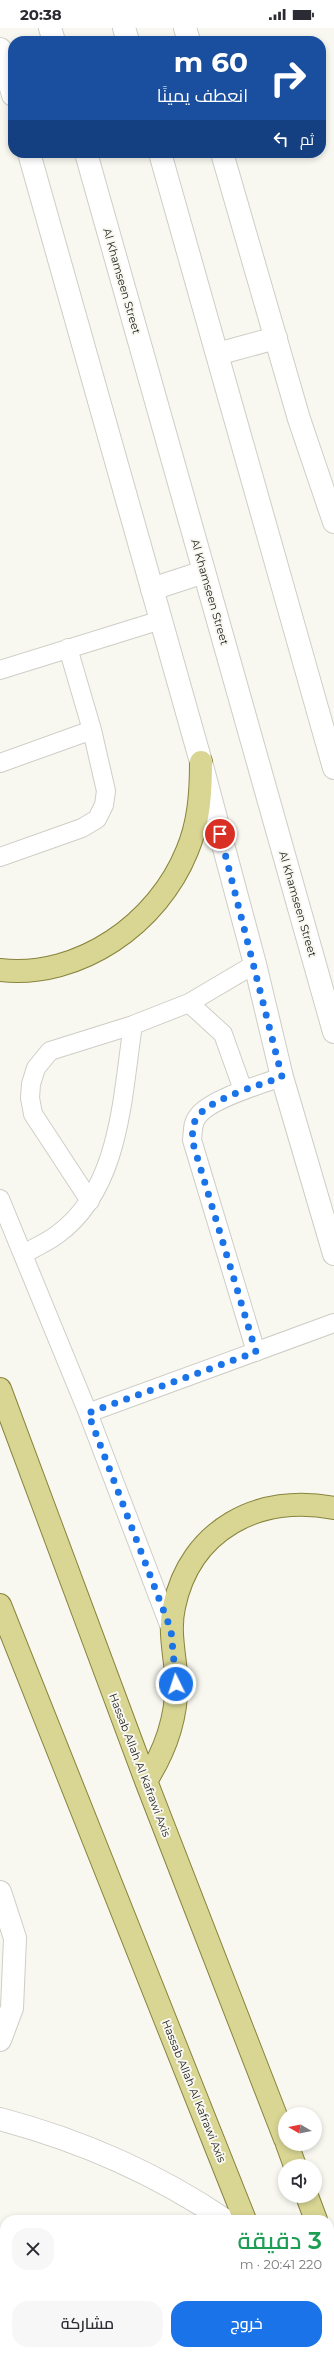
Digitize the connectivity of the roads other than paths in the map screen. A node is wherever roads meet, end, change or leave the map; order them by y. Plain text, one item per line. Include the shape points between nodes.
1 (0, 49) edge
2 (8, 77) edge
3 (30, 158) edge
4 (87, 158) edge
5 (161, 158) edge
6 (223, 158) edge
7 (276, 338) junction
8 (217, 354) junction
9 (334, 522) edge
10 (204, 572) junction
11 (152, 589) junction
12 (161, 620) junction
13 (68, 648) junction
14 (0, 670) edge
15 (92, 730) junction
16 (201, 762) junction
17 (0, 763) edge
18 (334, 768) edge
19 (0, 857) edge
20 (255, 964) junction
21 (0, 970) edge
22 (189, 1003) junction
23 (133, 1025) junction
24 (334, 1032) edge
25 (282, 1077) junction
26 (243, 1090) junction
27 (0, 1199) edge
28 (90, 1201) junction
29 (24, 1254) junction
30 (334, 1254) edge
31 (334, 1324) edge
32 (256, 1352) junction
33 (0, 1389) edge
34 (88, 1413) junction
35 (334, 1508) edge
36 (0, 1606) edge
37 (171, 1630) junction
38 (146, 1781) junction
39 (0, 1892) edge
40 (0, 2040) edge
41 (0, 2119) edge
42 (278, 2121) edge
43 (310, 2203) edge
44 (217, 2215) edge
45 (243, 2215) edge
46 (314, 2215) edge

1 - 2 street
3 - 11 street
4 - 10 street, Al Khamseen Street
5 - 8 street
6 - 7 street
7 - 8 street
7 - 9 street via 299,419
8 - 18 street
10 - 11 street
10 - 24 street, Al Khamseen Street
11 - 12 street
12 - 13 lane
12 - 16 street
13 - 14 lane
13 - 15 lane
15 - 17 lane
15 - 19 lane via 106,791 104,805 97,819 82,828
16 - 20 street
16 - 21 main road via 201,792 188,850 175,878 136,924 85,955 59,964 31,969
20 - 22 lane
20 - 25 street
22 - 23 lane
22 - 26 lane via 223,1034
23 - 28 lane via 115,1138 107,1167
23 - 28 lane via 50,1052 36,1068 31,1084 33,1114
25 - 26 lane
25 - 30 street
26 - 32 lane via 205,1109 193,1125 192,1140
27 - 29 lane
28 - 29 lane via 58,1234
29 - 34 lane
31 - 32 lane
32 - 34 lane
33 - 38 main road, Hassab Allah Al Kafrawi Axis
34 - 37 lane
35 - 37 main road via 312,1503 262,1508 220,1530 194,1558 180,1585 173,1607
36 - 45 main road, Hassab Allah Al Kafrawi Axis
37 - 38 main road via 176,1673 174,1714 161,1755
38 - 42 main road, Hassab Allah Al Kafrawi Axis
39 - 40 street via 15,1938 12,2008
41 - 44 street via 63,2138 114,2159 161,2182
43 - 46 main road

